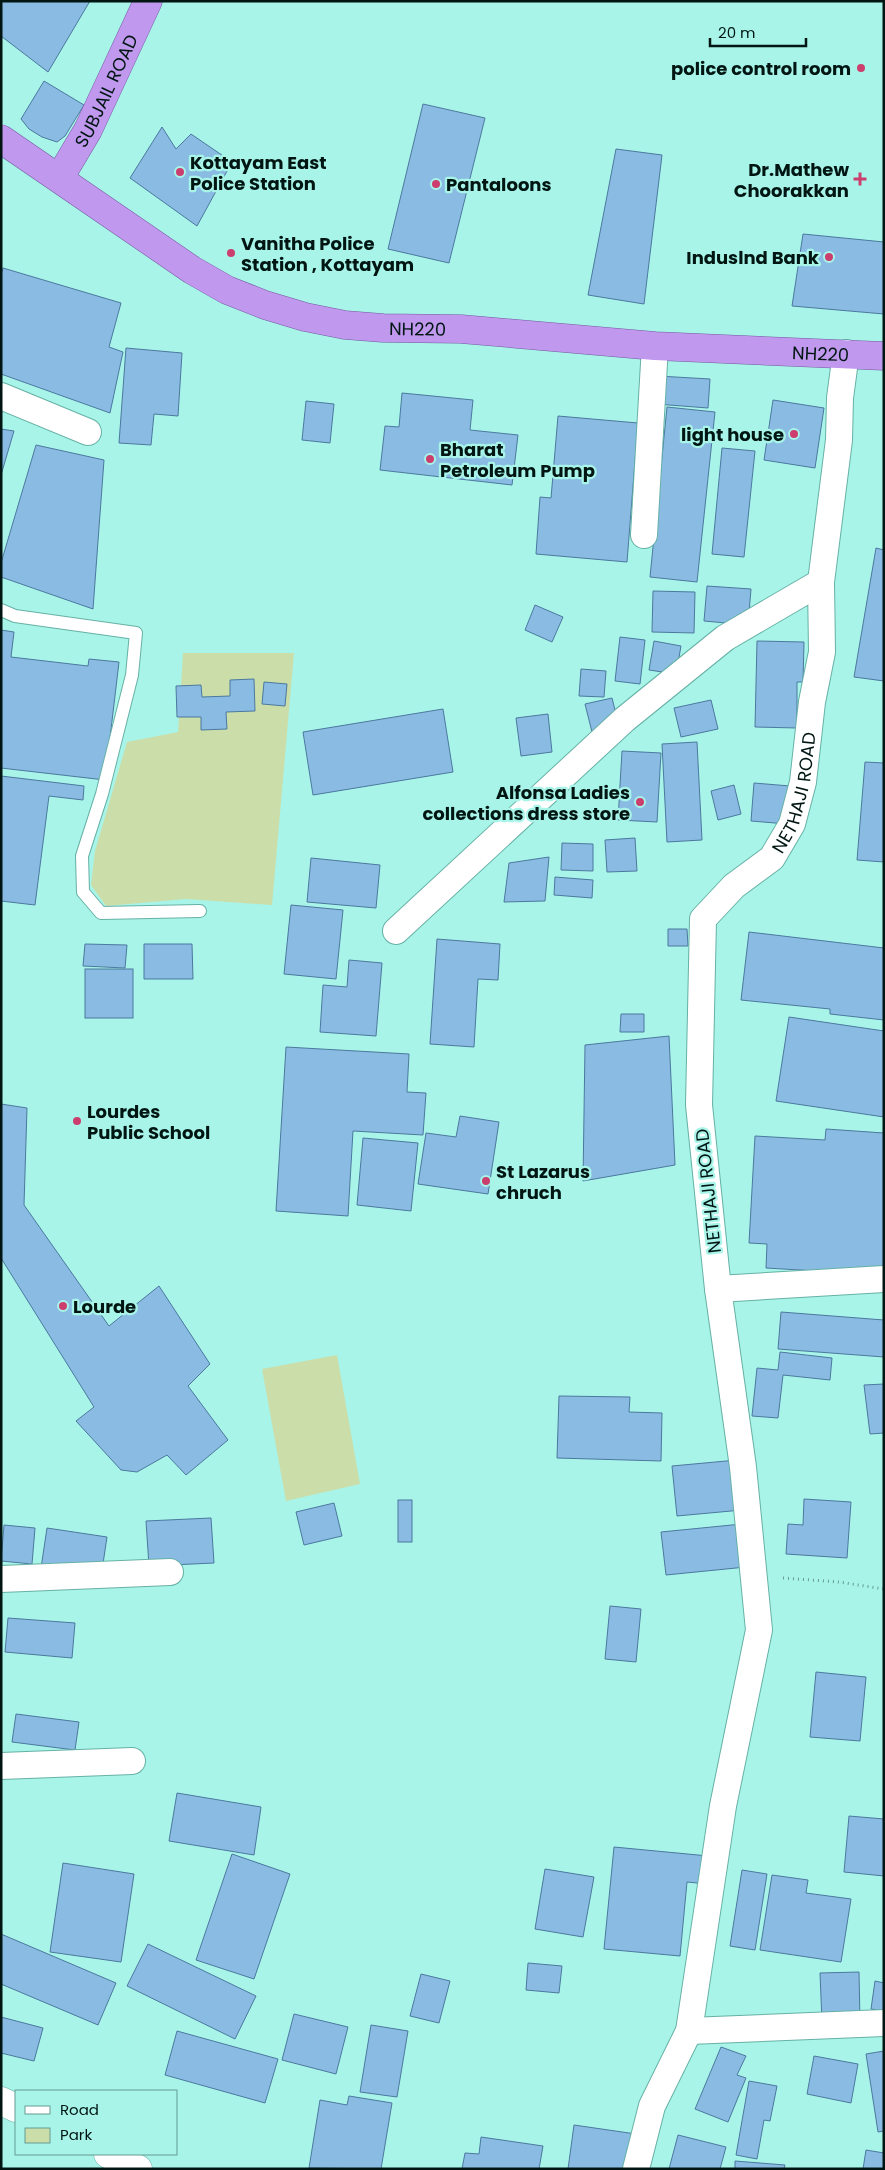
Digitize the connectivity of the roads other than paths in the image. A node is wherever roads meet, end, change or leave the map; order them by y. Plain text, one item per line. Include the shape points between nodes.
1 (148, 1) edge
2 (1, 139) edge
3 (60, 177) junction
4 (655, 346) junction
5 (846, 353) junction
6 (884, 356) edge
7 (1, 396) edge
8 (88, 432) dead end
9 (644, 535) dead end
10 (821, 582) junction
11 (1, 610) edge
12 (200, 911) dead end
13 (396, 931) dead end
14 (884, 1279) edge
15 (718, 1289) junction
16 (170, 1572) dead end
17 (1, 1579) edge
18 (132, 1760) dead end
19 (1, 1766) edge
20 (884, 2023) edge
21 (689, 2032) junction
22 (1, 2101) edge
23 (15, 2108) edge
24 (110, 2155) edge
25 (138, 2169) edge
26 (636, 2169) edge

1 - 3 highway, SUBJAIL ROAD via 88,130
2 - 3 highway, NH220
3 - 4 highway, NH220 via 199,274 235,293 305,317 373,328 461,329
4 - 5 highway, NH220
4 - 9 street
5 - 6 highway, NH220
5 - 10 street, NETHAJI ROAD
7 - 8 street
10 - 13 street via 724,638 625,719
10 - 15 street, NETHAJI ROAD via 822,652 802,782 792,824 772,858 734,886 703,919 700,1105
11 - 12 lane via 15,616 136,633 132,675 102,794 82,856 84,892 101,913
14 - 15 street
15 - 21 street, NETHAJI ROAD via 743,1467 759,1630 723,1806
16 - 17 street
18 - 19 street
20 - 21 street
21 - 26 street, NETHAJI ROAD via 652,2106
22 - 23 main road
24 - 25 main road

